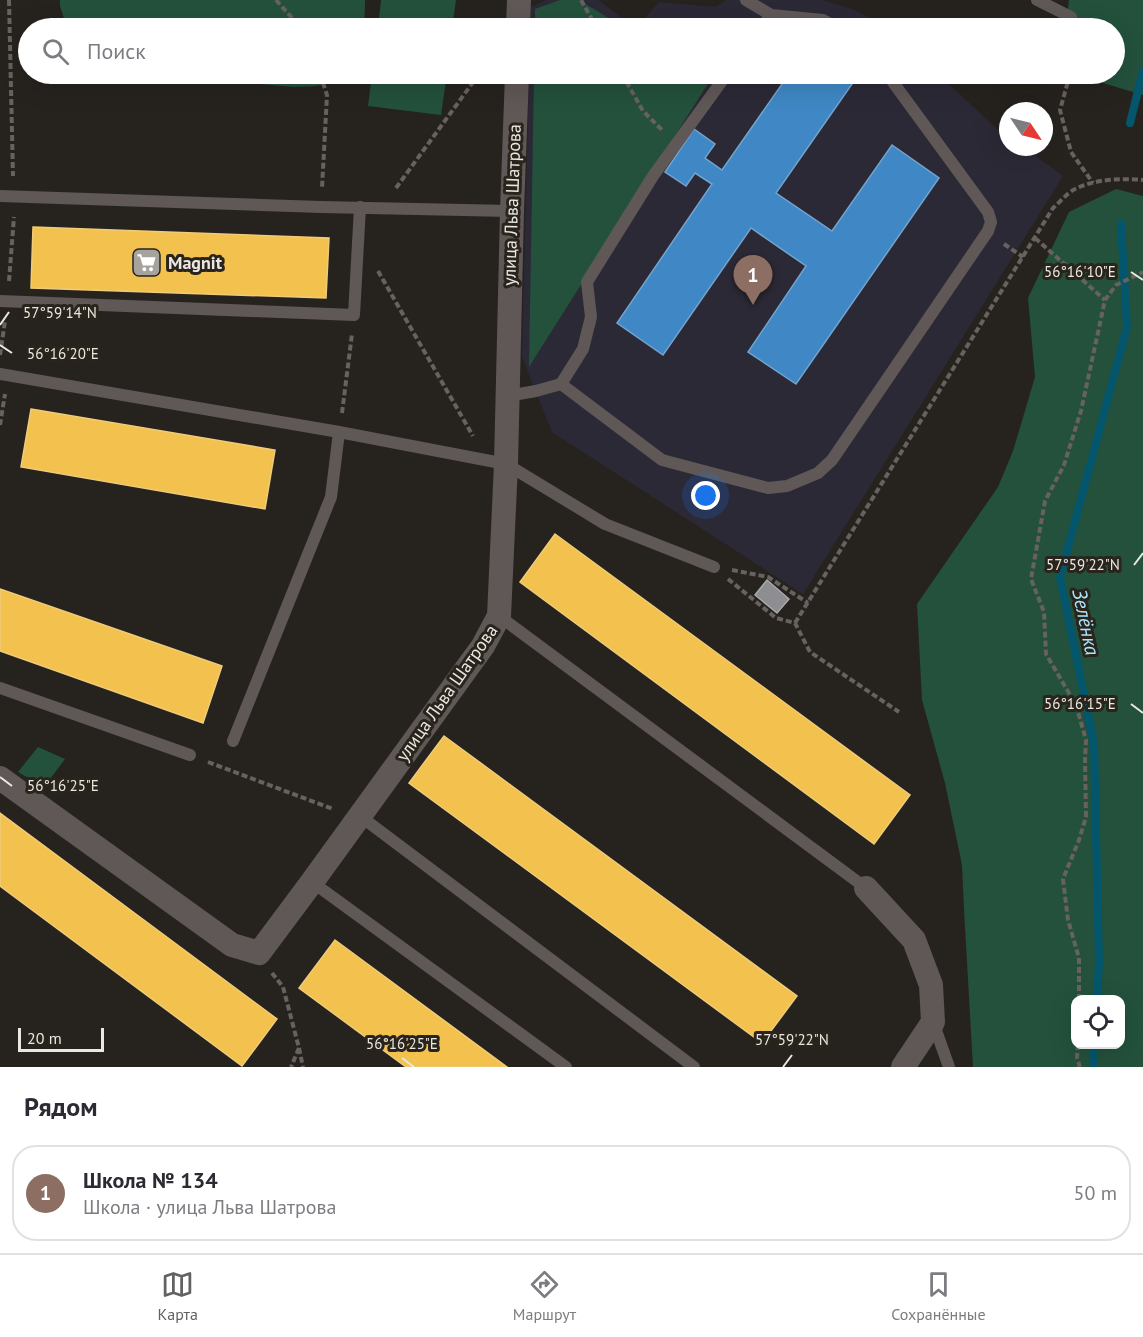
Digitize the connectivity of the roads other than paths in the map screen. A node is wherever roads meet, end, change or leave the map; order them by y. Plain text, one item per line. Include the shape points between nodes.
1 (519, 0) edge
2 (746, 0) edge
3 (1037, 0) edge
4 (771, 15) junction
5 (1071, 17) dead end
6 (518, 18) edge
7 (769, 18) edge
8 (802, 18) edge
9 (517, 84) edge
10 (720, 84) edge
11 (894, 84) edge
12 (0, 196) edge
13 (360, 207) junction
14 (512, 211) junction
15 (0, 301) edge
16 (0, 374) edge
17 (561, 384) junction
18 (507, 396) junction
19 (339, 432) junction
20 (496, 462) junction
21 (714, 567) road end
22 (499, 616) junction
23 (0, 688) edge
24 (233, 741) dead end
25 (190, 755) road end
26 (0, 778) edge
27 (359, 819) junction
28 (312, 882) junction
29 (866, 888) joint
30 (933, 1022) junction
31 (566, 1067) edge
32 (694, 1067) edge
33 (903, 1067) edge
34 (949, 1067) edge

1 - 6 street
2 - 4 lane
3 - 5 lane
4 - 7 lane
4 - 8 lane
9 - 14 street, улица Льва Шатрова
10 - 17 lane via 653,176 587,282 591,317 583,349
11 - 17 lane via 988,212 991,222 832,460 818,473 786,486 768,488 662,460
12 - 13 lane
13 - 14 lane
13 - 15 lane via 354,315
14 - 18 street, улица Льва Шатрова
16 - 19 lane
17 - 18 lane
18 - 20 street, улица Льва Шатрова
19 - 20 lane
19 - 24 lane via 331,497
20 - 21 lane via 605,524
20 - 22 street, улица Льва Шатрова
22 - 27 street, улица Льва Шатрова via 483,646
22 - 29 lane
23 - 25 lane
26 - 28 street, улица Льва Шатрова via 232,945 259,953
27 - 28 street, улица Льва Шатрова
27 - 32 lane
28 - 31 lane
29 - 30 street via 914,940 931,985
30 - 33 street
30 - 34 lane

